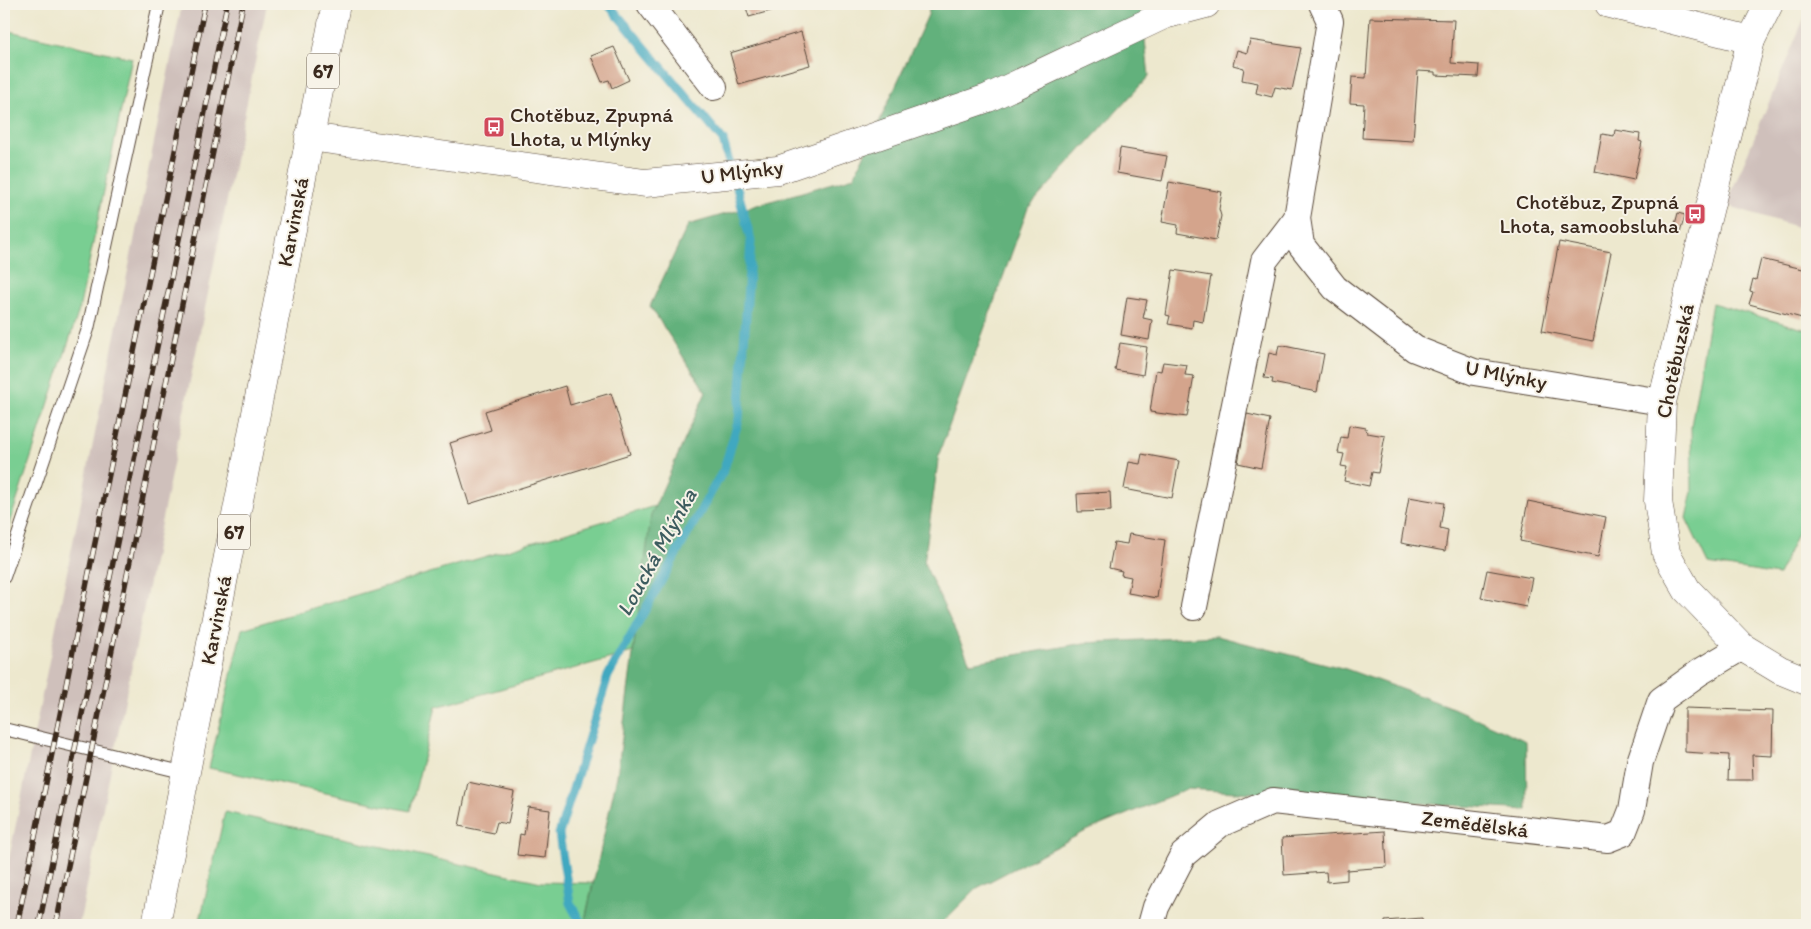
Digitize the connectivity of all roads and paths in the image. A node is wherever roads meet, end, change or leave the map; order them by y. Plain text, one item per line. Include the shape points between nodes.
1 (159, 4) edge
2 (336, 4) edge
3 (650, 4) edge
4 (1206, 4) edge
5 (1322, 4) edge
6 (1609, 4) edge
7 (1769, 4) edge
8 (1751, 40) junction
9 (714, 87) dead end
10 (309, 138) junction
11 (1297, 218) junction
12 (1662, 402) junction
13 (4, 577) edge
14 (1194, 607) dead end
15 (1742, 647) junction
16 (1807, 681) edge
17 (4, 729) edge
18 (186, 773) junction
19 (156, 925) edge
20 (1151, 925) edge

1 - 13 lane via 88,329
2 - 10 street, 67
3 - 9 street
4 - 10 street, U Mlýnky via 1164,15 988,98 778,170 645,183
5 - 11 street, U Mlýnky via 1330,21
6 - 8 street
7 - 8 street, Chotěbuzská
8 - 12 street, Chotěbuzská
10 - 18 street, Karvinská / 67
11 - 12 street, U Mlýnky via 1301,245 1335,288 1414,349 1474,372
11 - 14 street, U Mlýnky via 1264,262
12 - 15 street, Chotěbuzská via 1658,501 1666,553 1687,590
15 - 16 street, Chotěbuzská via 1780,670
15 - 20 street, Zemědělská via 1662,700 1640,762 1632,810 1623,832 1608,840 1273,801 1220,824 1183,855 1156,907
17 - 18 lane
18 - 19 street, Karvinská / 67

